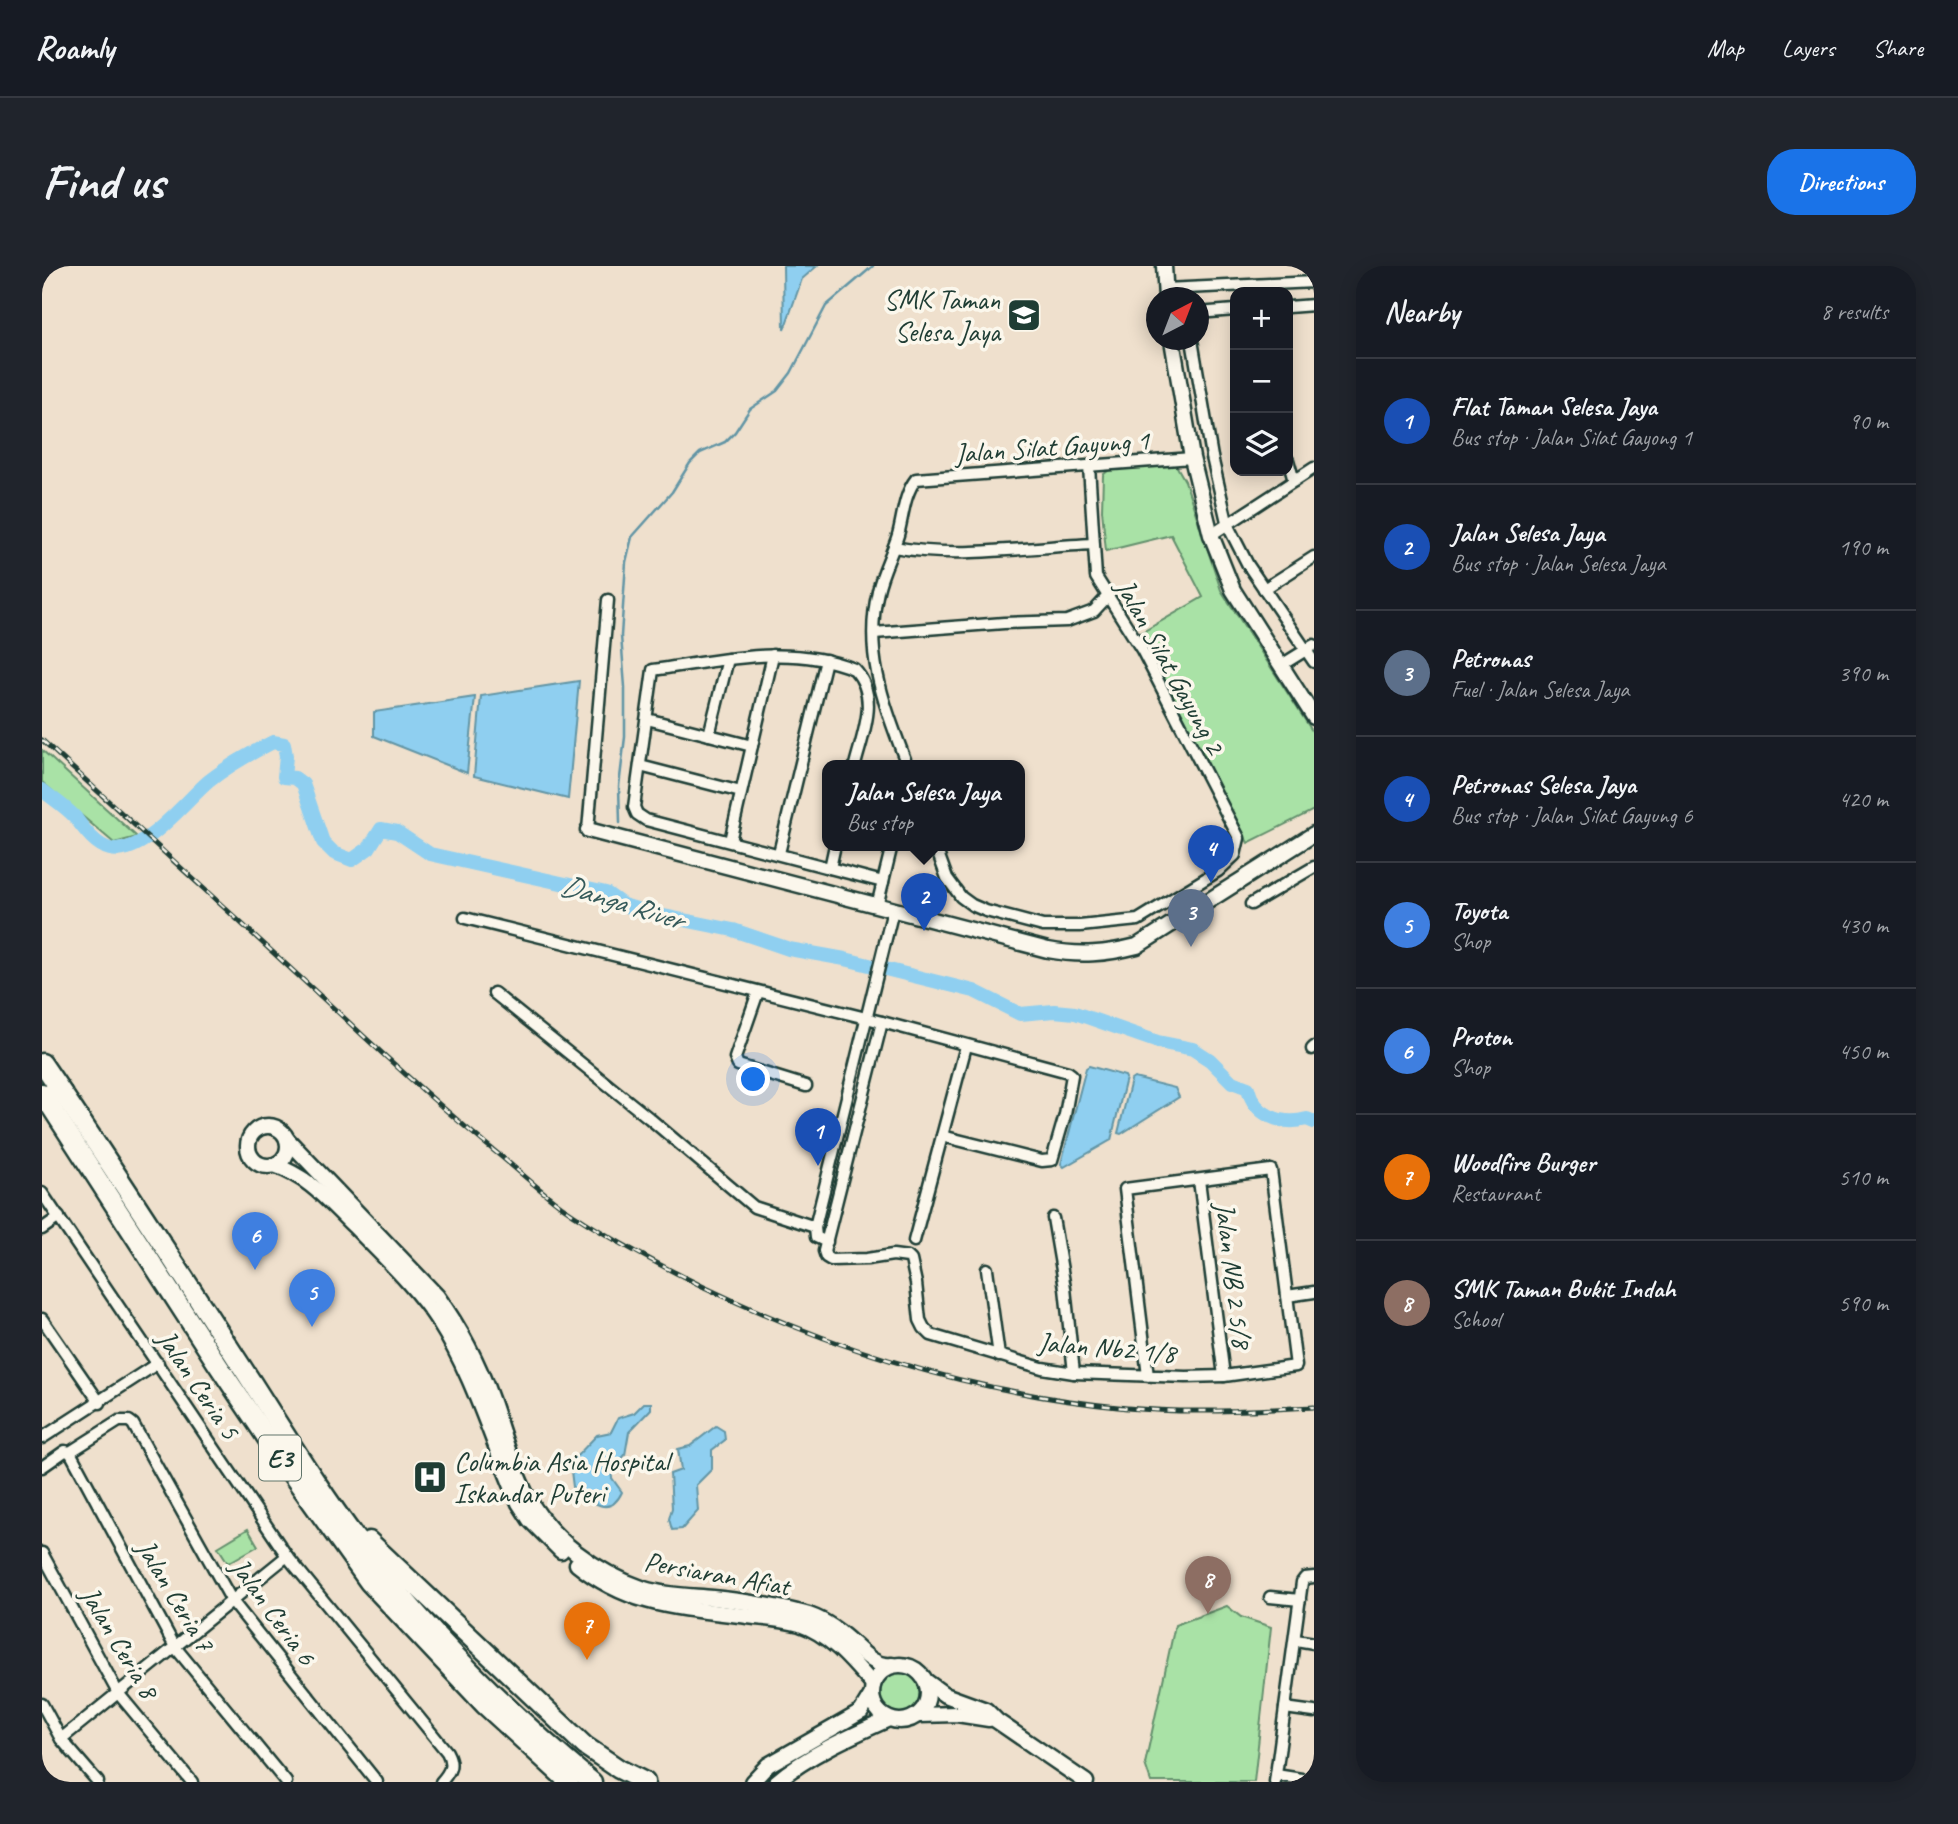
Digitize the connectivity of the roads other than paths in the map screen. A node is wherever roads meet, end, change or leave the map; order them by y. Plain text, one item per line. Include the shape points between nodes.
1 (1164, 266) edge
2 (1314, 282) edge
3 (1166, 287) edge
4 (1209, 290) edge
5 (1314, 305) edge
6 (1293, 307) edge
7 (1230, 310) edge
8 (1209, 312) edge
9 (1174, 350) edge
10 (1194, 350) edge
11 (1192, 458) junction
12 (1089, 466) junction
13 (1314, 468) edge
14 (1293, 476) edge
15 (1294, 481) junction
16 (1228, 526) junction
17 (1211, 535) junction
18 (1093, 544) junction
19 (894, 547) junction
20 (1314, 557) edge
21 (1264, 589) junction
22 (1107, 597) junction
23 (608, 600) dead end
24 (874, 634) junction
25 (1310, 648) edge
26 (772, 655) junction
27 (728, 659) junction
28 (826, 660) junction
29 (1314, 662) edge
30 (1280, 666) junction
31 (1314, 717) edge
32 (647, 719) junction
33 (709, 735) junction
34 (752, 746) junction
35 (856, 760) edge
36 (905, 760) edge
37 (640, 766) junction
38 (741, 792) junction
39 (587, 830) joint
40 (1314, 834) edge
41 (730, 841) junction
42 (834, 851) edge
43 (891, 851) edge
44 (937, 851) edge
45 (779, 853) junction
46 (1314, 867) edge
47 (830, 868) junction
48 (883, 882) junction
49 (1251, 904) dead end
50 (877, 906) junction
51 (893, 910) junction
52 (464, 918) dead end
53 (758, 992) junction
54 (494, 993) dead end
55 (867, 1018) junction
56 (882, 1022) junction
57 (966, 1046) junction
58 (42, 1063) edge
59 (806, 1086) dead end
60 (42, 1093) edge
61 (943, 1136) junction
62 (287, 1139) junction
63 (274, 1165) junction
64 (1199, 1180) junction
65 (44, 1199) edge
66 (59, 1217) junction
67 (1053, 1218) dead end
68 (815, 1227) junction
69 (42, 1229) edge
70 (915, 1241) dead end
71 (827, 1242) junction
72 (987, 1269) dead end
73 (1314, 1292) edge
74 (1287, 1296) junction
75 (42, 1319) edge
76 (999, 1356) junction
77 (158, 1363) junction
78 (1074, 1373) junction
79 (1148, 1376) junction
80 (1224, 1376) junction
81 (100, 1403) junction
82 (487, 1407) junction
83 (42, 1438) edge
84 (70, 1452) junction
85 (42, 1467) edge
86 (342, 1518) junction
87 (42, 1553) edge
88 (287, 1556) junction
89 (1310, 1577) edge
90 (1270, 1597) dead end
91 (1300, 1600) junction
92 (232, 1601) junction
93 (811, 1623) junction
94 (1296, 1640) junction
95 (1314, 1643) edge
96 (175, 1647) junction
97 (852, 1662) junction
98 (892, 1665) junction
99 (927, 1682) junction
100 (872, 1689) junction
101 (118, 1693) junction
102 (42, 1704) edge
103 (1285, 1708) junction
104 (1314, 1712) edge
105 (919, 1715) junction
106 (889, 1719) junction
107 (998, 1721) junction
108 (838, 1727) junction
109 (61, 1739) junction
110 (1275, 1779) edge
111 (1314, 1781) edge
112 (98, 1782) edge
113 (192, 1782) edge
114 (286, 1782) edge
115 (377, 1782) edge
116 (441, 1782) edge
117 (569, 1782) edge
118 (592, 1782) edge
119 (645, 1782) edge
120 (752, 1782) edge
121 (776, 1782) edge
122 (1086, 1782) edge

1 - 3 street
2 - 4 street
5 - 6 street
7 - 8 street
9 - 11 street
10 - 16 street
11 - 12 street, Jalan Silat Gayung 1
11 - 17 street
12 - 18 street, Jalan Silat Gayung 2
12 - 19 street, Jalan Silat Gayung 1 via 916,479 909,488
13 - 15 street
14 - 15 street
15 - 16 street
16 - 17 street
16 - 21 street
17 - 30 street via 1233,590
18 - 19 street via 952,553
18 - 22 street, Jalan Silat Gayung 2 via 1096,577
19 - 24 street via 878,591
20 - 21 street
21 - 25 street
22 - 24 street via 1094,611 1068,621
22 - 44 street, Jalan Silat Gayung 2 via 1142,650 1239,838 1235,855 1219,872 1138,920 1043,926 971,905 947,878
23 - 39 street
24 - 36 street via 873,660
25 - 29 street
25 - 30 street
26 - 27 street
26 - 28 street
26 - 34 street
27 - 32 street via 653,670
27 - 33 street
28 - 35 street via 854,669 869,700
28 - 45 street
30 - 31 street
32 - 33 street
32 - 37 street
33 - 34 street
34 - 38 street
37 - 38 street
37 - 41 street via 634,800 637,814
38 - 41 street
39 - 50 street
40 - 51 street via 1137,946 1111,953 1048,950
41 - 45 street
42 - 47 street
43 - 48 street
45 - 47 street
46 - 49 street
47 - 48 street
48 - 50 street
50 - 51 street
51 - 55 street
52 - 53 street
53 - 55 street
53 - 59 street via 735,1058 738,1065
54 - 68 street via 754,1207
55 - 56 street
55 - 68 street
56 - 57 street
56 - 71 street
57 - 61 street
57 - 61 street via 1072,1075 1054,1158 1047,1162
58 - 86 highway, E3
60 - 117 highway, E3 via 247,1408 369,1582 485,1705
61 - 70 street
62 - 63 street via 288,1152
62 - 63 street, Persiaran Afiat via 279,1129 266,1126 251,1137 249,1150 256,1161
62 - 82 street, Persiaran Afiat via 437,1296 471,1350
63 - 82 street, Persiaran Afiat via 306,1180 409,1282 438,1320
64 - 74 street via 1270,1170
64 - 79 street via 1125,1189
64 - 80 street, Jalan NB 2 5/8
65 - 66 street, Jalan Ceria 5
66 - 69 street
66 - 77 street, Jalan Ceria 5
67 - 78 street
68 - 71 street via 816,1237
71 - 76 street, Jalan Nb2 1/8 via 824,1251 831,1259 908,1257 924,1328 931,1335
72 - 76 street
73 - 74 street
74 - 80 street, Jalan Nb2 1/8 via 1296,1366
75 - 81 street
76 - 78 street, Jalan Nb2 1/8
77 - 81 street
77 - 88 street, Jalan Ceria 5
78 - 79 street, Jalan Nb2 1/8
79 - 80 street, Jalan Nb2 1/8
81 - 83 street
82 - 93 street, Persiaran Afiat via 514,1493 585,1571 650,1603
84 - 85 street
84 - 92 street, Jalan Ceria 6 via 119,1421 129,1421
84 - 96 street, Jalan Ceria 7
86 - 118 highway, E3 via 392,1583 468,1668
86 - 119 highway via 585,1745
87 - 101 street, Jalan Ceria 8
88 - 92 street
88 - 116 street, Jalan Ceria 5 via 447,1752 452,1763
89 - 91 street via 1302,1582
90 - 91 street
91 - 94 street
92 - 96 street
92 - 115 street, Jalan Ceria 6
93 - 97 street, Persiaran Afiat
93 - 98 street, Persiaran Afiat via 844,1636 872,1660
94 - 95 street
94 - 103 street
96 - 101 street
96 - 114 street, Jalan Ceria 7
97 - 100 street, Persiaran Afiat
97 - 108 street via 860,1680 860,1699
98 - 99 street via 909,1665
98 - 100 street
99 - 105 street via 928,1700
99 - 107 street via 945,1695 986,1710
100 - 106 street via 877,1709
100 - 108 street via 862,1712
101 - 109 street
101 - 113 street, Jalan Ceria 8
102 - 109 street
103 - 104 street
103 - 110 street
105 - 106 street via 904,1721
105 - 107 street via 957,1714
106 - 121 street
107 - 122 street
108 - 120 street via 768,1765
109 - 112 street
110 - 111 street

